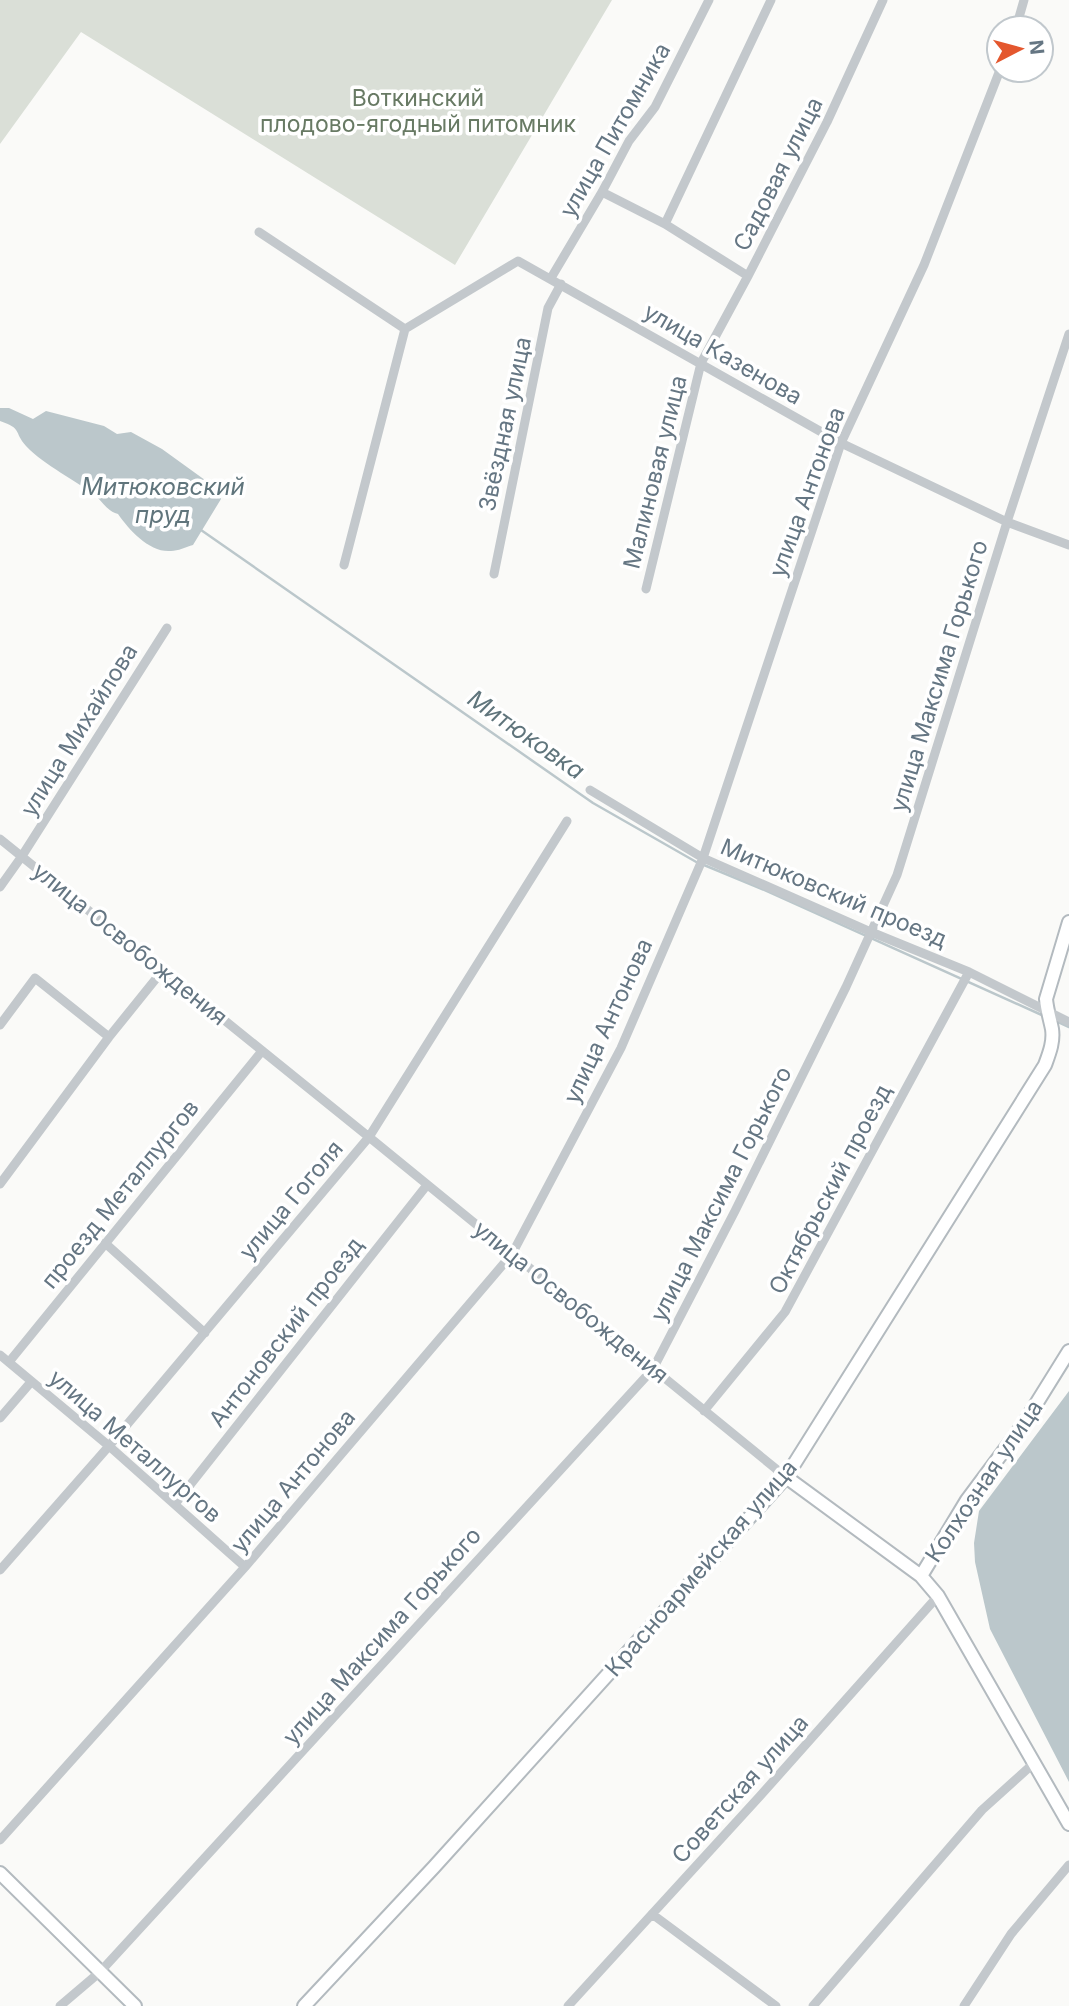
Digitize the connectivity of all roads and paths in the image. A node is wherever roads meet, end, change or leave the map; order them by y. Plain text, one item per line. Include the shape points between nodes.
1 (709, 0) edge
2 (771, 0) edge
3 (883, 0) edge
4 (995, 84) edge
5 (602, 192) junction
6 (665, 224) junction
7 (258, 232) dead end
8 (748, 276) junction
9 (551, 278) junction
10 (561, 284) junction
11 (405, 329) junction
12 (1069, 334) edge
13 (701, 363) junction
14 (841, 443) junction
15 (1007, 522) junction
16 (1069, 545) edge
17 (344, 565) dead end
18 (494, 574) dead end
19 (646, 589) dead end
20 (167, 628) dead end
21 (590, 790) dead end
22 (567, 821) dead end
23 (0, 839) edge
24 (22, 856) junction
25 (702, 858) junction
26 (0, 887) edge
27 (1069, 922) edge
28 (871, 932) junction
29 (163, 970) junction
30 (969, 972) junction
31 (1047, 1012) junction
32 (1069, 1022) edge
33 (0, 1025) edge
34 (109, 1037) junction
35 (262, 1051) junction
36 (369, 1137) junction
37 (0, 1184) edge
38 (427, 1185) junction
39 (105, 1243) junction
40 (512, 1254) junction
41 (205, 1332) junction
42 (1069, 1351) edge
43 (0, 1355) edge
44 (9, 1362) junction
45 (653, 1368) junction
46 (31, 1382) junction
47 (704, 1411) junction
48 (0, 1418) edge
49 (109, 1446) junction
50 (786, 1477) junction
51 (175, 1504) junction
52 (245, 1567) junction
53 (0, 1570) edge
54 (920, 1576) junction
55 (938, 1597) junction
56 (1034, 1763) junction
57 (1069, 1824) edge
58 (0, 1840) edge
59 (1069, 1865) edge
60 (0, 1873) edge
61 (652, 1914) junction
62 (100, 1972) junction
63 (60, 2006) edge
64 (135, 2006) edge
65 (304, 2006) edge
66 (568, 2006) edge
67 (776, 2006) edge
68 (813, 2006) edge
69 (964, 2006) edge

1 - 5 street, улица Питомника via 655,107 629,141
2 - 6 street
3 - 8 street, Садовая улица
4 - 14 street, улица Антонова via 924,265
5 - 6 street
5 - 9 street, улица Питомника
6 - 8 street
7 - 11 street
8 - 13 street, Садовая улица
9 - 10 street, улица Казенова
9 - 11 street, улица Казенова via 518,261
10 - 13 street, улица Казенова
10 - 18 street, Звёздная улица via 548,308
11 - 17 street
12 - 15 street, улица Максима Горького
13 - 14 street, улица Казенова
13 - 19 street, Малиновая улица
14 - 15 street, улица Казенова
14 - 25 street, улица Антонова
15 - 16 street, улица Казенова
15 - 28 street, улица Максима Горького via 897,875
20 - 24 street, улица Михайлова
21 - 25 street, Митюковский проезд
22 - 36 street, улица Гоголя
23 - 24 street, улица Освобождения
24 - 26 street, улица Михайлова
24 - 29 street, улица Освобождения
25 - 28 street, Митюковский проезд
25 - 40 street, улица Антонова via 621,1048
27 - 31 street, Красноармейская улица via 1049,986
28 - 30 street, Митюковский проезд
28 - 45 street, улица Максима Горького
29 - 34 street
29 - 35 street, улица Освобождения
30 - 31 street, Митюковский проезд
30 - 47 street, Октябрьский проезд via 785,1312
31 - 32 street, Митюковский проезд
31 - 50 street, Красноармейская улица via 1052,1038 1045,1065
33 - 34 street via 35,978
34 - 37 street
35 - 36 street, улица Освобождения
35 - 39 street, проезд Металлургов
36 - 38 street, улица Освобождения
36 - 41 street, улица Гоголя
38 - 40 street, улица Освобождения
38 - 51 street, Антоновский проезд
39 - 41 street
39 - 44 street, проезд Металлургов
40 - 45 street, улица Освобождения
40 - 52 street, улица Антонова
41 - 49 street, улица Гоголя
42 - 54 street, Колхозная улица
43 - 44 street, улица Металлургов
44 - 46 street, улица Металлургов
45 - 47 street, улица Освобождения
45 - 62 street, улица Максима Горького
46 - 48 street
46 - 49 street, улица Металлургов
47 - 50 street, улица Освобождения
49 - 51 street, улица Металлургов
49 - 53 street, улица Гоголя
50 - 54 street, улица Освобождения
50 - 65 street, Красноармейская улица
51 - 52 street, улица Металлургов
52 - 58 street, улица Антонова
54 - 55 street, улица Освобождения
55 - 56 street, улица Освобождения
55 - 61 street, Советская улица
56 - 57 street, улица Освобождения
56 - 68 street via 982,1810
59 - 69 street via 1011,1934
60 - 62 street
61 - 66 street, Советская улица
61 - 67 street
62 - 63 street, улица Максима Горького
62 - 64 street

